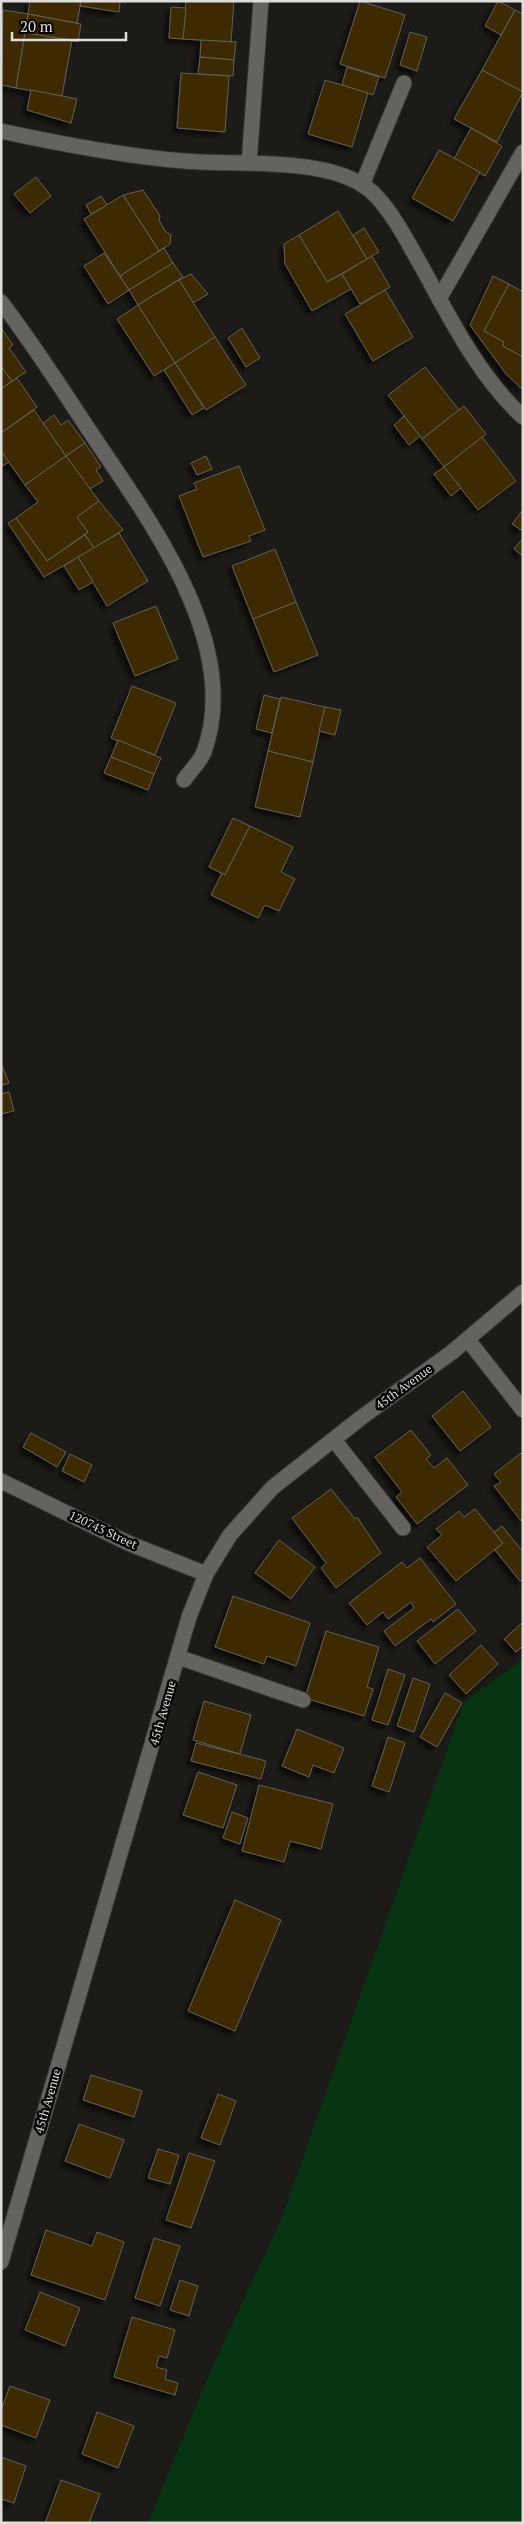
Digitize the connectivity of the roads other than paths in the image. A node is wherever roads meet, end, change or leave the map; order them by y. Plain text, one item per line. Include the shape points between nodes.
1 (261, 1) edge
2 (404, 83) dead end
3 (1, 131) edge
4 (523, 152) edge
5 (248, 163) junction
6 (362, 185) junction
7 (439, 299) junction
8 (1, 302) edge
9 (523, 417) edge
10 (184, 780) dead end
11 (523, 1292) edge
12 (468, 1340) junction
13 (523, 1410) edge
14 (334, 1440) junction
15 (1, 1481) edge
16 (403, 1528) dead end
17 (206, 1574) junction
18 (178, 1658) junction
19 (303, 1700) dead end
20 (1, 2262) edge

1 - 5 street
2 - 6 street
3 - 5 street via 104,151 184,162
4 - 7 street
5 - 6 street via 292,165 338,174
6 - 7 street via 376,195 396,220
7 - 9 street via 481,367
8 - 10 street via 150,521 184,582 204,634 212,683 211,720 203,754
11 - 12 street, 45th Avenue
12 - 13 street
12 - 14 street, 45th Avenue
14 - 16 street
14 - 17 street, 45th Avenue via 272,1488 230,1535
15 - 17 street, 120743 Street via 128,1543
17 - 18 street, 45th Avenue
18 - 19 street
18 - 20 street, 45th Avenue

